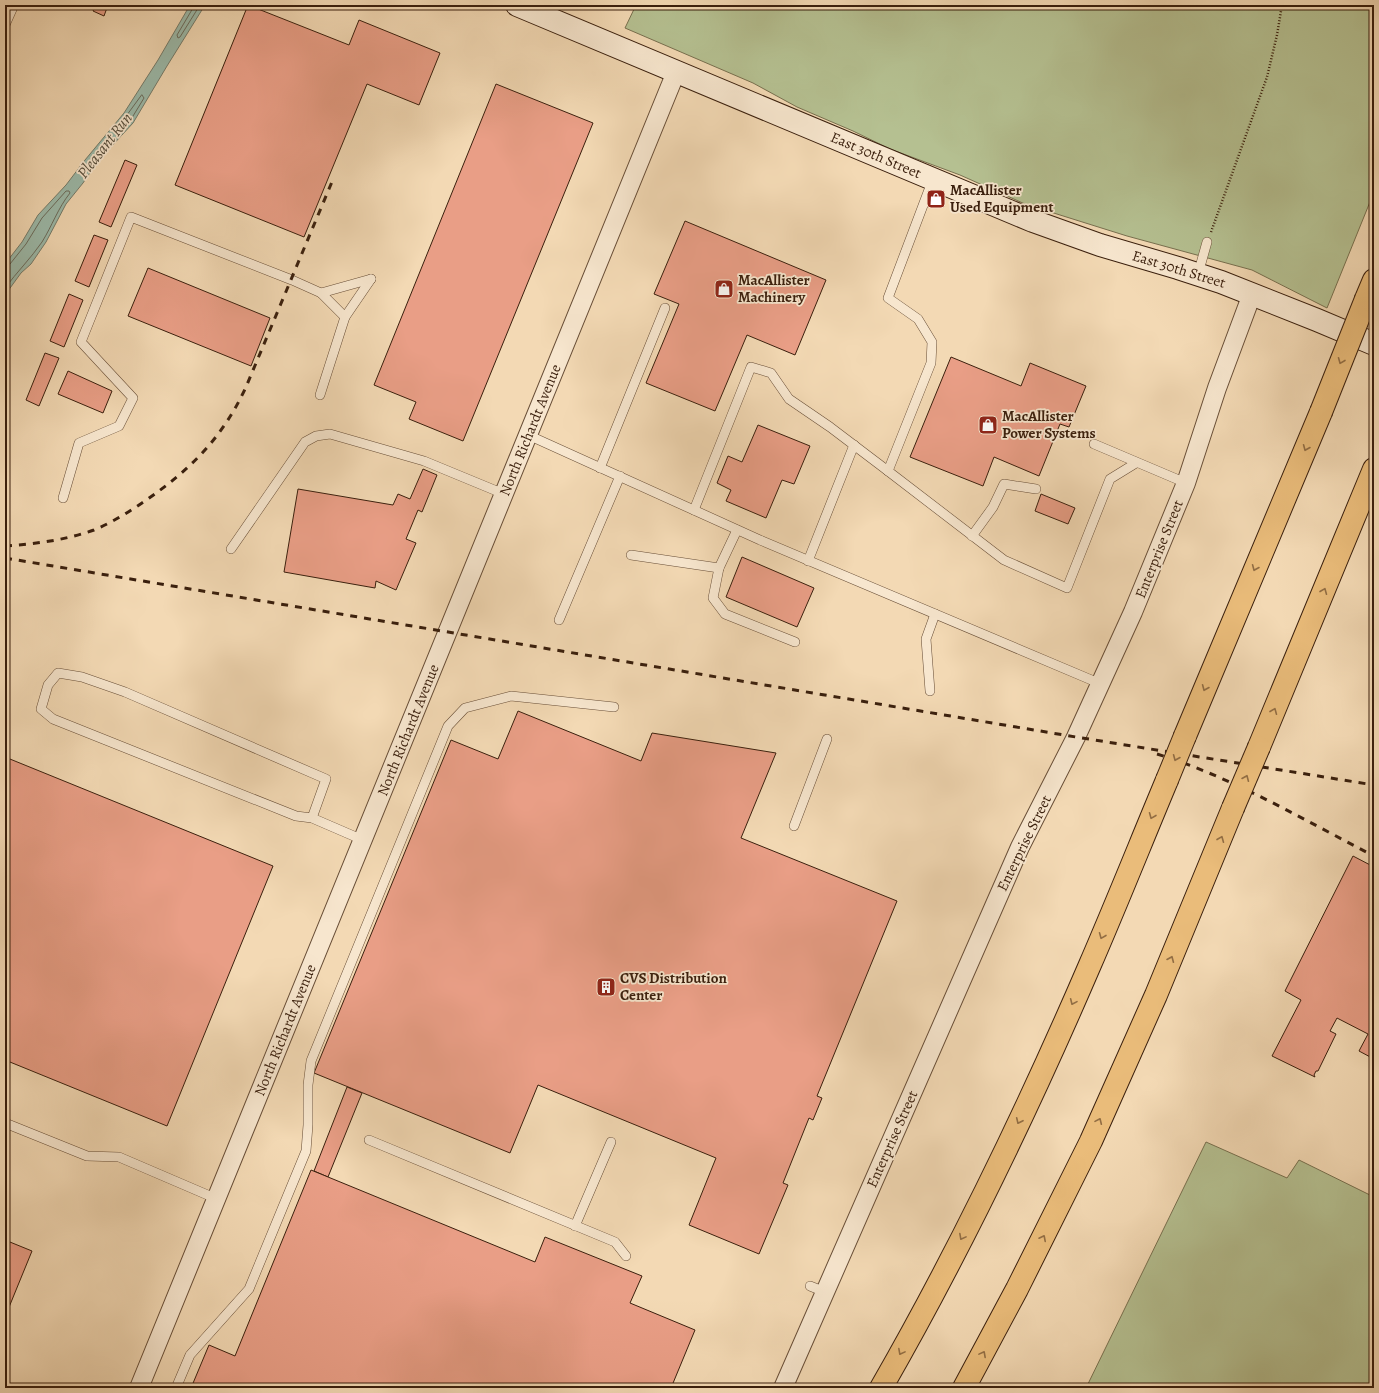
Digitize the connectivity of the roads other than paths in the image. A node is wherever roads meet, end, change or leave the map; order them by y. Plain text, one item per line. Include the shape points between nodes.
1 (14, 5) edge
2 (517, 5) edge
3 (5, 25) edge
4 (676, 72) junction
5 (933, 179) junction
6 (1207, 242) road end
7 (1198, 274) junction
8 (1370, 290) edge
9 (321, 293) junction
10 (1252, 294) junction
11 (665, 308) dead end
12 (345, 317) junction
13 (1374, 344) edge
14 (320, 395) dead end
15 (528, 434) junction
16 (1094, 444) dead end
17 (854, 445) junction
18 (1136, 463) junction
19 (600, 468) junction
20 (1374, 469) edge
21 (888, 471) junction
22 (620, 476) junction
23 (1186, 483) junction
24 (1036, 489) dead end
25 (504, 494) junction
26 (63, 498) dead end
27 (694, 510) junction
28 (737, 530) junction
29 (972, 536) junction
30 (231, 549) dead end
31 (631, 555) dead end
32 (808, 561) junction
33 (719, 568) junction
34 (935, 614) junction
35 (559, 620) dead end
36 (795, 642) dead end
37 (1101, 684) junction
38 (930, 691) dead end
39 (614, 707) dead end
40 (827, 739) dead end
41 (312, 818) junction
42 (794, 826) dead end
43 (363, 840) junction
44 (5, 1123) edge
45 (369, 1140) dead end
46 (611, 1142) dead end
47 (217, 1199) junction
48 (575, 1226) junction
49 (626, 1256) dead end
50 (140, 1388) edge
51 (176, 1388) edge
52 (784, 1388) edge
53 (881, 1388) edge
54 (964, 1388) edge

1 - 3 lane
2 - 4 main road, East 30th Street
4 - 5 main road, East 30th Street
4 - 15 street, North Richardt Avenue
5 - 7 main road, East 30th Street via 1078,238
5 - 21 lane via 888,298 918,319 932,342 931,363
6 - 7 lane
7 - 10 main road, East 30th Street
8 -> 53 highway, bridge via 1089,967 1029,1101 968,1227
9 - 12 lane
9 - 12 lane via 371,279
9 - 26 lane via 131,217 81,342 133,398 118,426 79,443
10 - 13 main road, East 30th Street
10 - 23 street, Enterprise Street via 1216,388
11 - 19 lane
12 - 14 lane
15 - 19 lane
15 - 25 street, North Richardt Avenue
16 - 18 lane
17 - 21 lane
17 - 27 lane via 789,399 771,373 751,367
17 - 32 lane
18 - 23 lane
18 - 29 lane via 1110,479 1066,588 1004,560
19 - 22 lane
54 -> 20 highway, bridge via 1091,1141 1156,995
21 - 29 lane
22 - 27 lane
22 - 35 lane
23 - 37 street, Enterprise Street
24 - 29 lane via 1004,484 993,507
25 - 30 lane via 424,461 330,434 316,436 305,442
25 - 43 street, North Richardt Avenue
27 - 28 lane
28 - 32 lane
28 - 33 lane
31 - 33 lane
32 - 34 lane
33 - 36 lane via 714,598 726,614
34 - 37 lane
34 - 38 lane via 926,639
37 - 52 street, Enterprise Street via 1020,847 818,1289
39 - 51 lane via 510,696 465,708 448,726 311,1062 306,1151 249,1289 190,1355
40 - 42 lane
41 - 41 lane via 326,779 125,692 82,677 58,672 48,685 41,709 53,719 296,816
41 - 43 lane
43 - 47 street, North Richardt Avenue
44 - 47 lane via 86,1156 119,1157
45 - 48 lane
46 - 48 lane
47 - 50 street, North Richardt Avenue
48 - 49 lane via 615,1242

